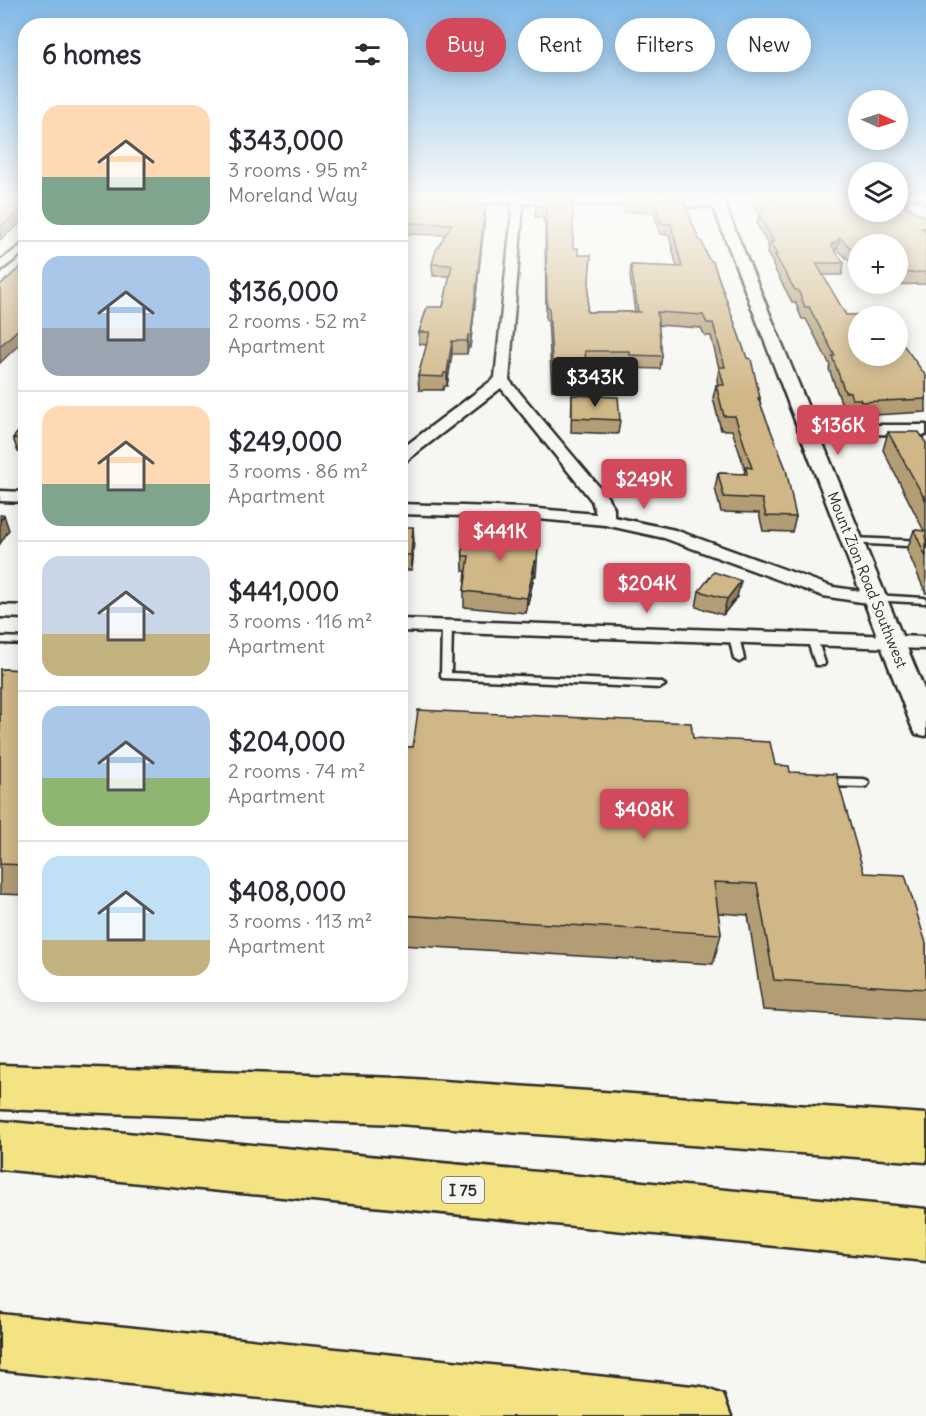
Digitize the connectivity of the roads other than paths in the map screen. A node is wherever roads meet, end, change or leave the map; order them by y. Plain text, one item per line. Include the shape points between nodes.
1 (512, 264) edge
2 (743, 264) edge
3 (502, 380) junction
4 (808, 430) junction
5 (926, 430) edge
6 (408, 452) edge
7 (0, 496) edge
8 (18, 497) edge
9 (408, 509) edge
10 (605, 520) junction
11 (852, 541) junction
12 (926, 544) edge
13 (874, 598) junction
14 (924, 601) dead end
15 (0, 611) edge
16 (18, 612) edge
17 (408, 625) edge
18 (447, 627) junction
19 (734, 636) junction
20 (812, 639) junction
21 (0, 640) edge
22 (18, 641) edge
23 (892, 642) junction
24 (926, 643) edge
25 (740, 659) dead end
26 (820, 663) dead end
27 (660, 685) dead end
28 (926, 727) edge
29 (817, 782) edge
30 (863, 783) dead end
31 (0, 1088) edge
32 (926, 1138) edge
33 (0, 1144) edge
34 (926, 1235) edge
35 (0, 1342) edge
36 (702, 1416) edge

1 - 3 street
2 - 4 street, Mount Zion Road Southwest
3 - 6 street
3 - 10 street via 600,499
4 - 5 street
4 - 11 street, Mount Zion Road Southwest
7 - 8 street
9 - 10 street
10 - 13 street via 669,534 830,592
11 - 12 lane
11 - 13 street, Mount Zion Road Southwest
13 - 14 lane
13 - 23 street, Mount Zion Road Southwest
15 - 16 street
17 - 18 street
18 - 19 street
18 - 27 lane via 446,676
19 - 20 street
19 - 25 lane
20 - 23 street
20 - 26 lane
21 - 22 lane
23 - 24 street
23 - 28 street, Mount Zion Road Southwest
29 - 30 lane
31 - 32 highway via 398,1101
33 - 34 highway, I 75
35 - 36 highway

